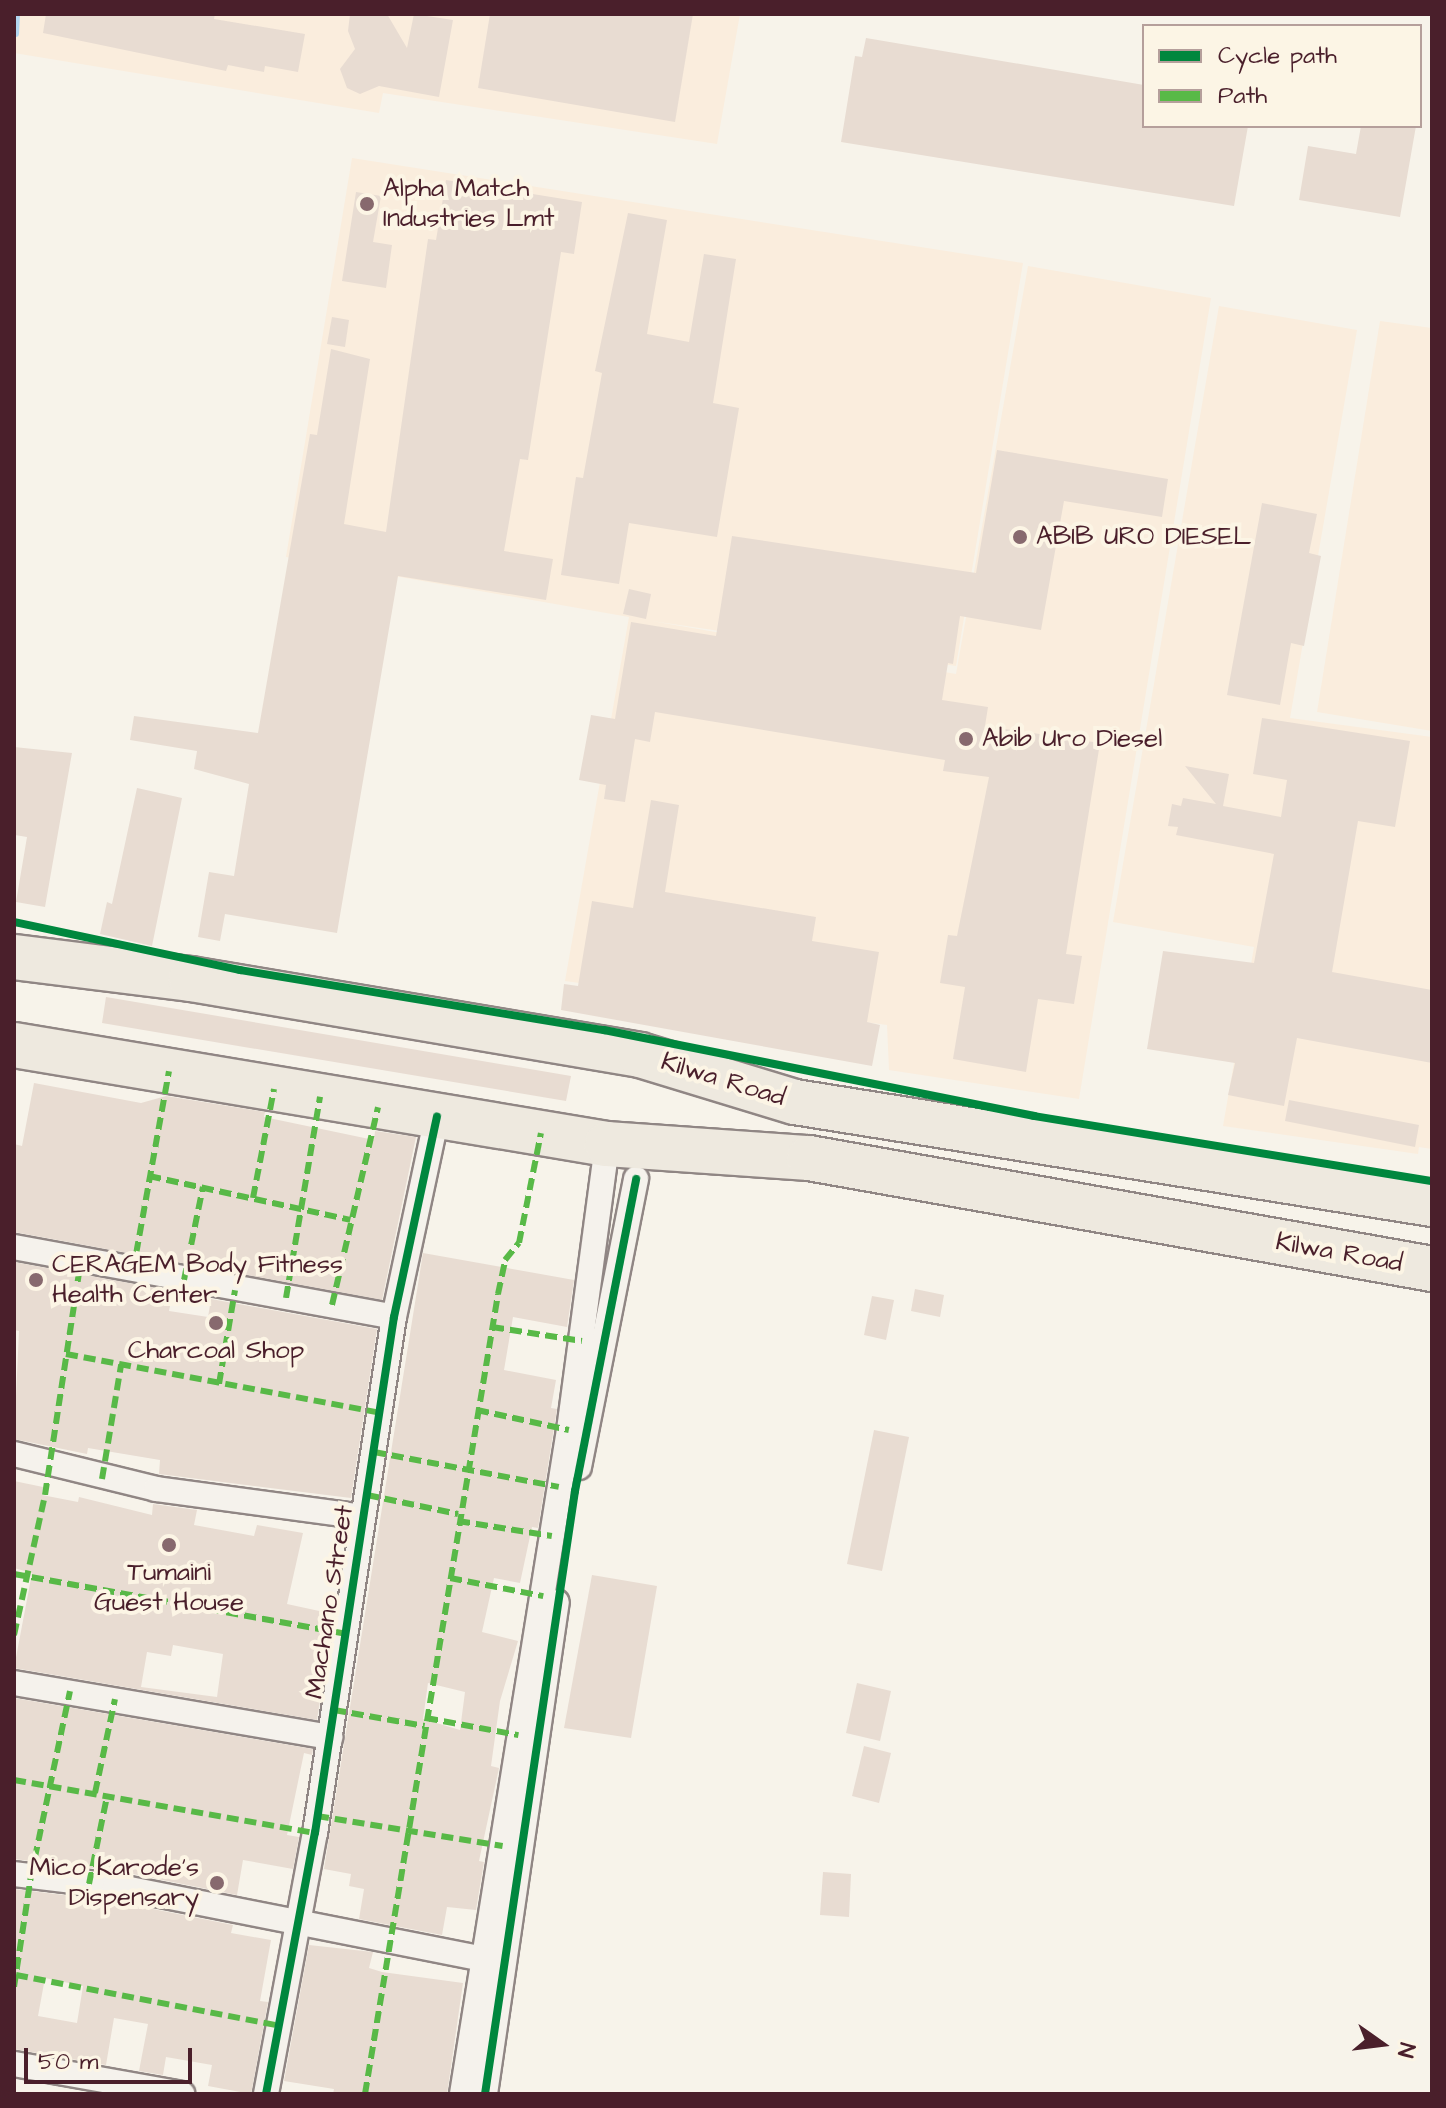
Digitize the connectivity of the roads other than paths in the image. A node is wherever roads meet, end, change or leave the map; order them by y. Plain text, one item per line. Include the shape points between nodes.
1 (14, 957) edge
2 (14, 1045) edge
3 (437, 1117) junction
4 (607, 1144) junction
5 (636, 1179) dead end
6 (1432, 1204) edge
7 (14, 1247) edge
8 (1432, 1269) edge
9 (394, 1317) junction
10 (14, 1454) edge
11 (362, 1517) junction
12 (14, 1683) edge
13 (330, 1737) junction
14 (14, 1874) edge
15 (299, 1924) junction
16 (484, 1959) junction
17 (14, 2064) edge
18 (182, 2094) edge
19 (266, 2094) edge
20 (462, 2094) edge
21 (485, 2094) edge

1 - 6 highway, Kilwa Road via 191,979 640,1055 795,1102
2 - 3 highway, Kilwa Road
3 - 4 highway, Kilwa Road
3 - 9 street, Machano Street
4 - 8 highway, Kilwa Road via 809,1158
4 - 16 street via 569,1430
5 - 21 street via 575,1491
7 - 9 street
9 - 11 street, Machano Street
10 - 11 street via 156,1489
11 - 13 street, Machano Street
12 - 13 street
13 - 15 street, Machano Street
14 - 15 street via 115,1886
15 - 16 street
15 - 19 street, Machano Street
16 - 20 street
17 - 18 street

